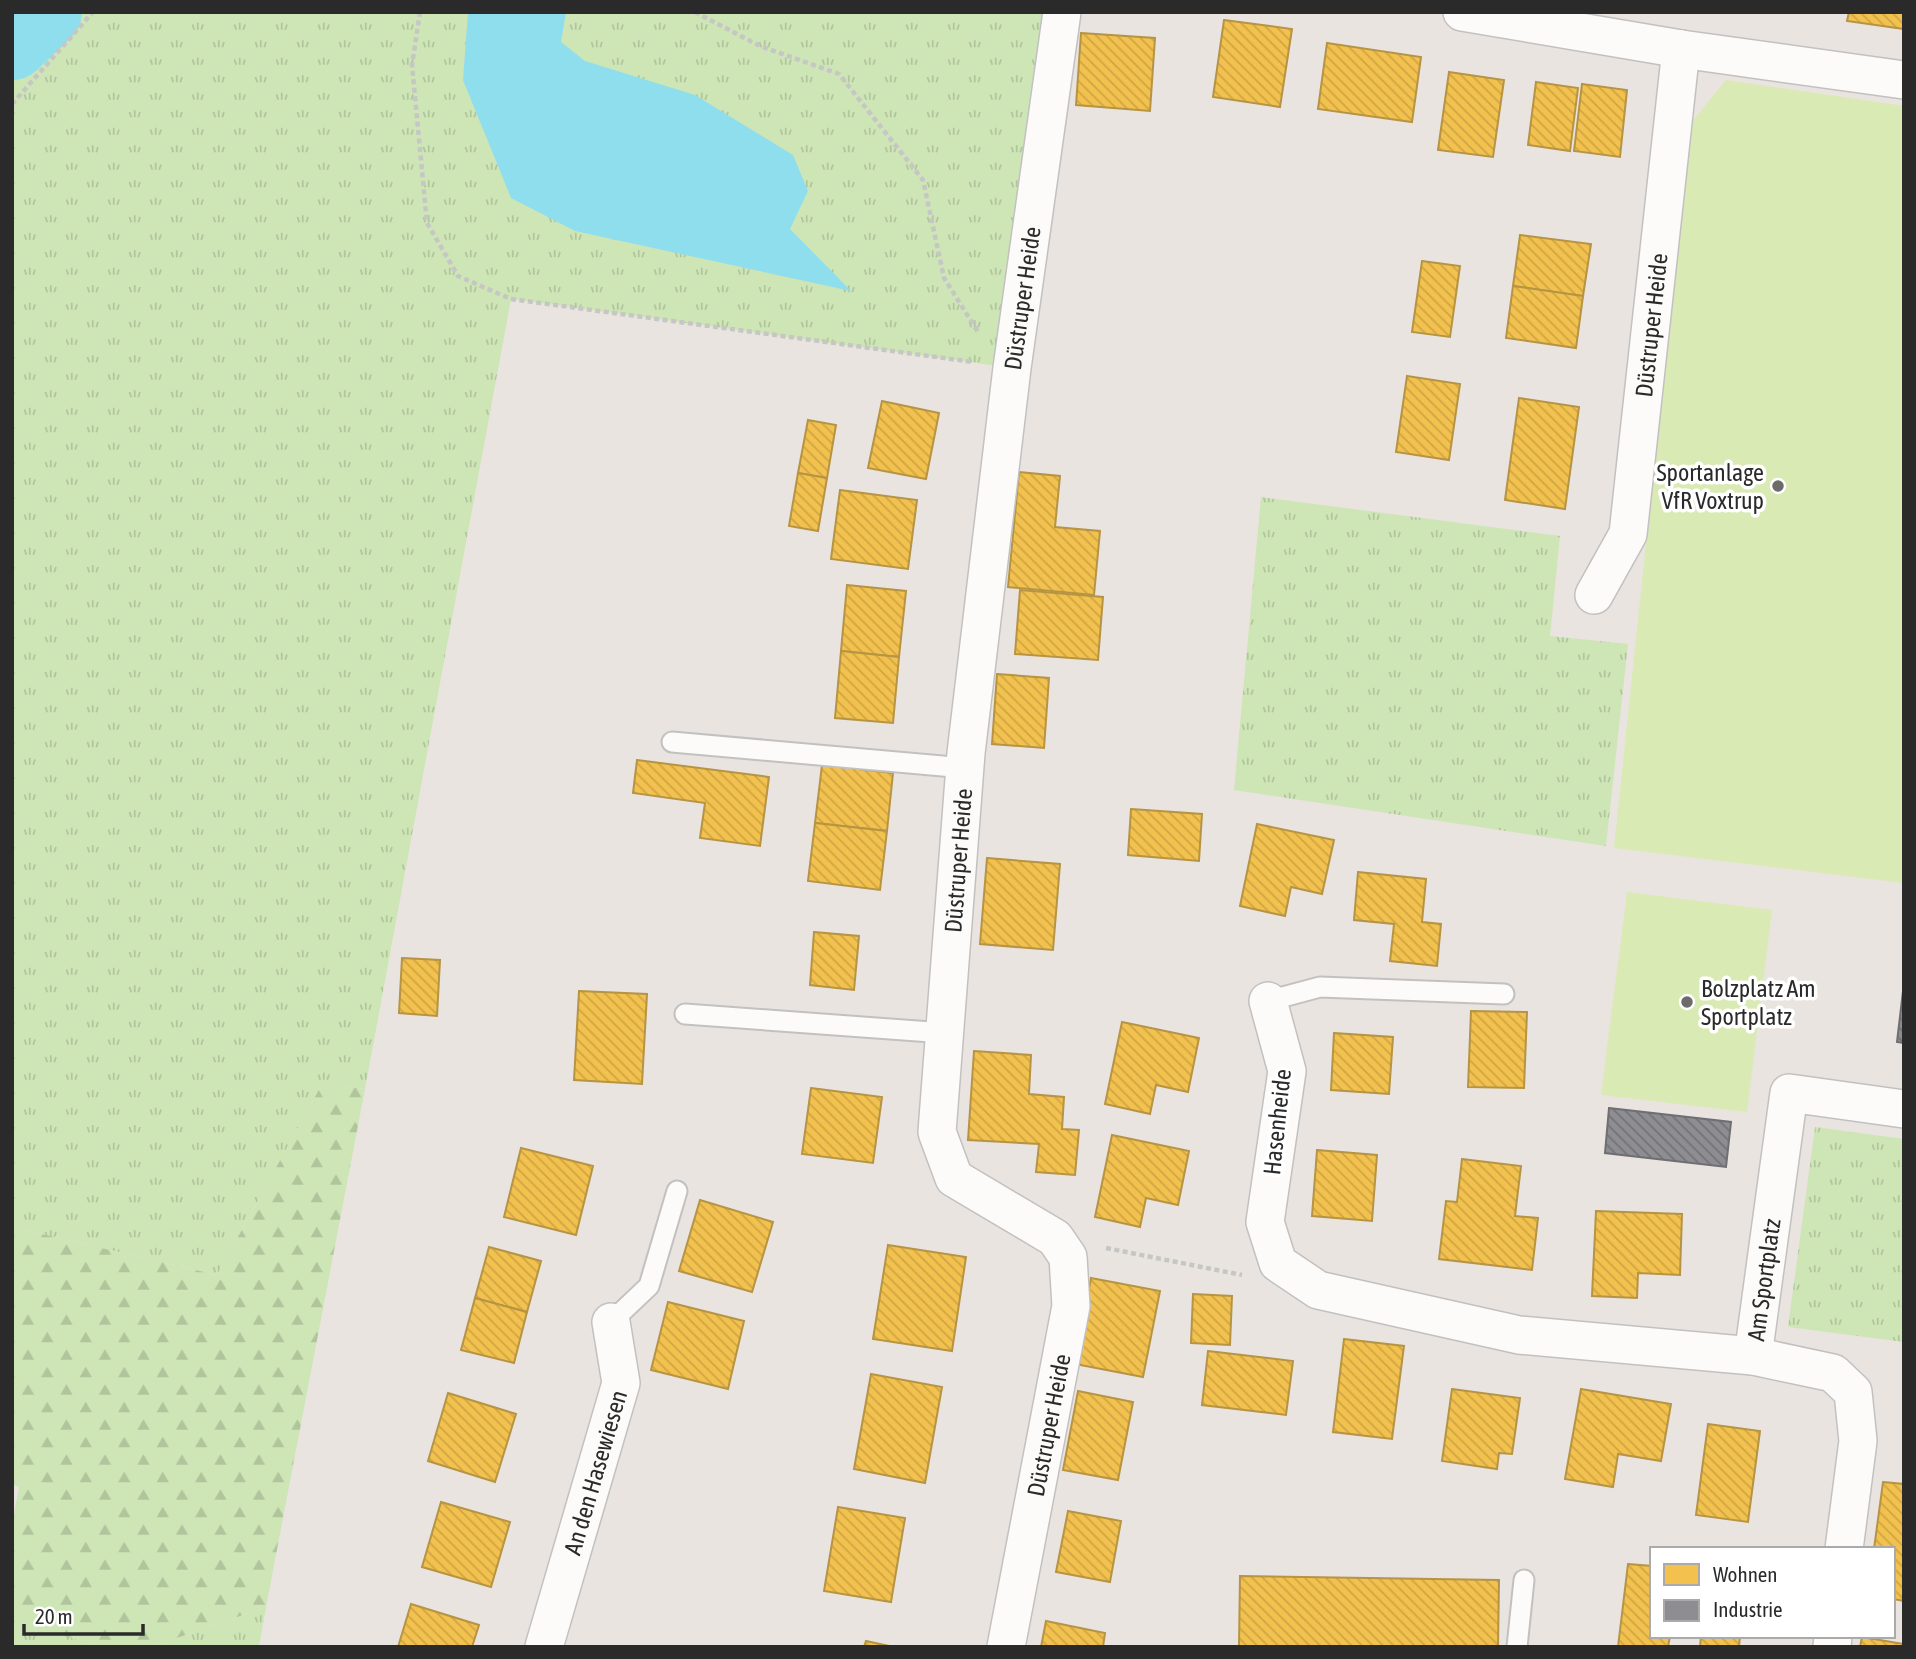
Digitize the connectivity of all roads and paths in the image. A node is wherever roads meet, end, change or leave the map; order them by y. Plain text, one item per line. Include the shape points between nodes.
1 (93, 12) edge
2 (420, 12) edge
3 (695, 12) edge
4 (1062, 12) edge
5 (1462, 12) edge
6 (1681, 49) junction
7 (1904, 80) edge
8 (12, 104) edge
9 (1012, 368) junction
10 (1594, 594) dead end
11 (672, 742) dead end
12 (965, 768) junction
13 (1504, 994) dead end
14 (1269, 1001) joint
15 (685, 1014) dead end
16 (945, 1033) junction
17 (1904, 1109) edge
18 (677, 1191) dead end
19 (1055, 1238) junction
20 (1252, 1277) dead end
21 (611, 1322) joint
22 (1753, 1356) junction
23 (1844, 1547) edge
24 (1524, 1580) dead end
25 (544, 1647) edge
26 (1006, 1647) edge
27 (1517, 1647) edge

1 - 8 path
2 - 9 path via 412,65 427,223 458,276 511,299
3 - 9 path via 760,46 839,74 923,180 944,278 987,346
4 - 9 street, Düstruper Heide
5 - 6 street
6 - 7 street
6 - 10 street, Düstruper Heide via 1628,534
9 - 12 street, Düstruper Heide
11 - 12 lane
12 - 16 street, Düstruper Heide
13 - 14 lane, Hasenheide via 1320,987
14 - 22 street, Hasenheide via 1287,1071 1265,1222 1278,1263 1318,1290 1519,1335
15 - 16 lane
16 - 19 street, Düstruper Heide via 937,1132 954,1178
17 - 22 street, Am Sportplatz via 1789,1093
18 - 21 lane, An den Hasewiesen via 649,1286
19 - 20 path
19 - 26 street, Düstruper Heide via 1068,1257 1071,1306
21 - 25 street, An den Hasewiesen via 621,1383
22 - 23 street, Am Sportplatz via 1833,1373 1853,1392 1858,1441
24 - 27 lane

